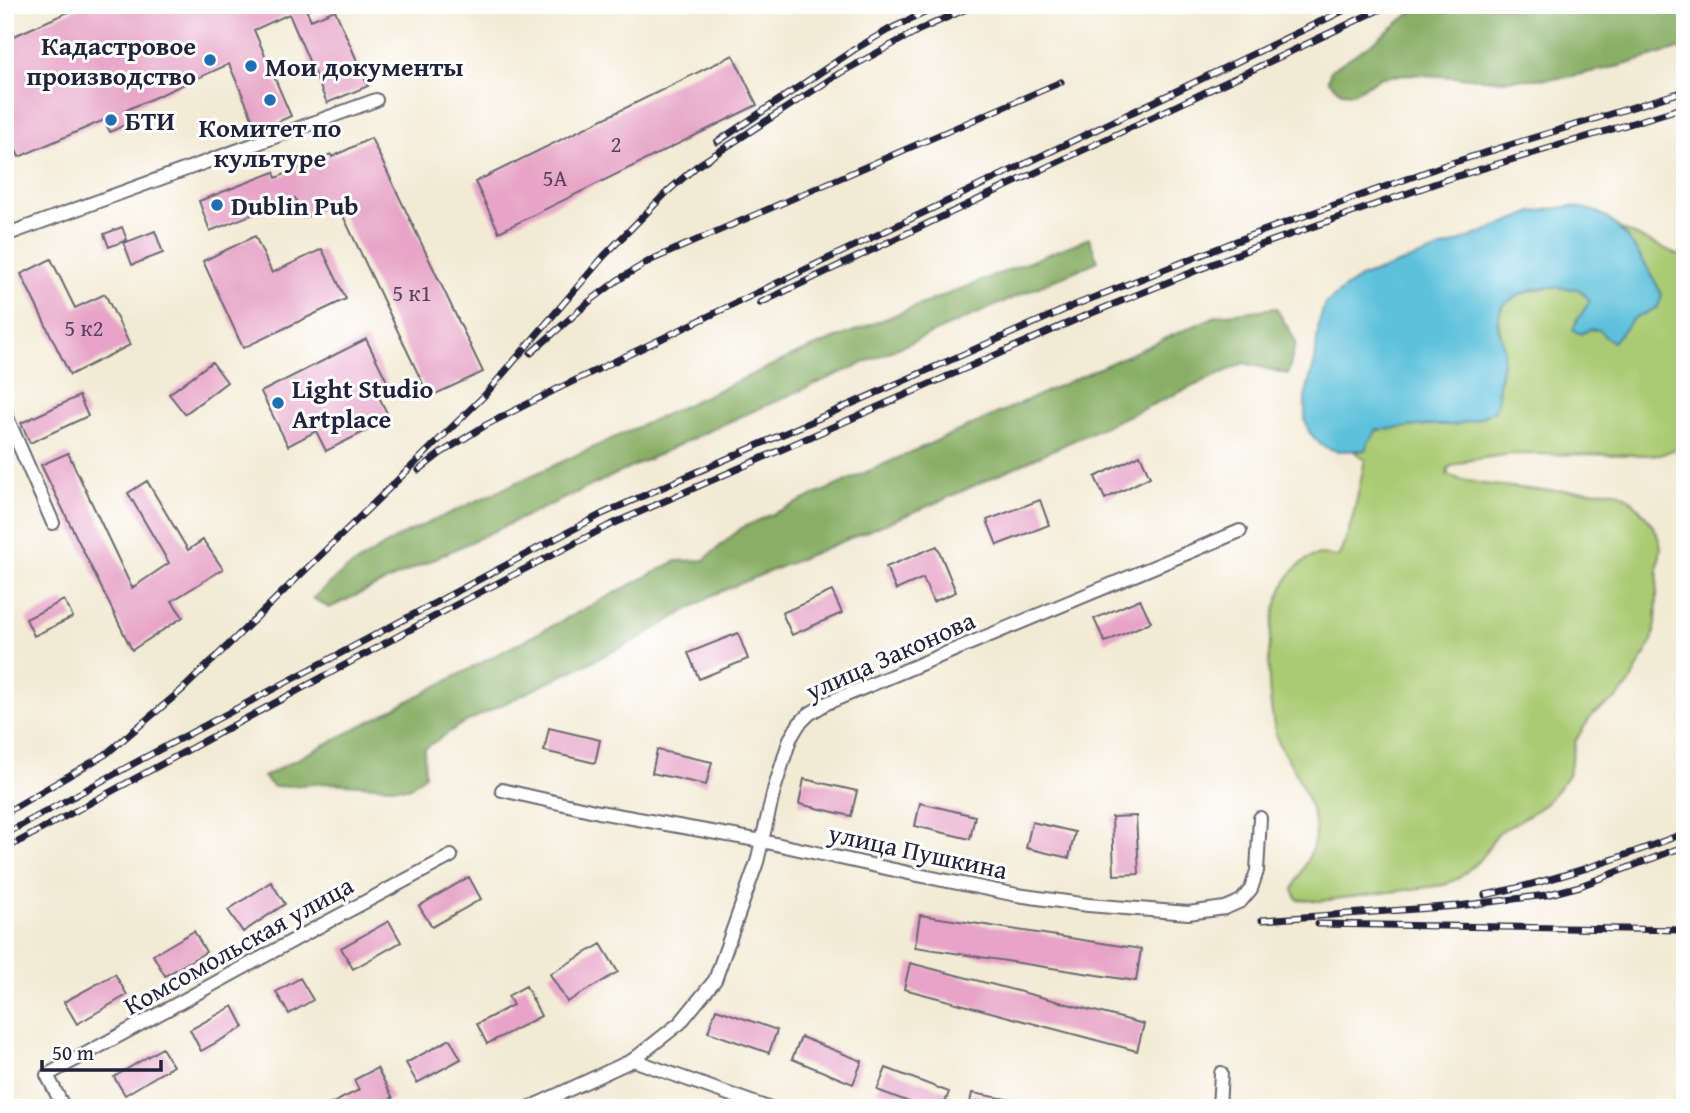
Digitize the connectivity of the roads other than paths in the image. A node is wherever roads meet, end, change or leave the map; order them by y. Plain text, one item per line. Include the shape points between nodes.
1 (376, 100) dead end
2 (5, 233) edge
3 (5, 414) edge
4 (53, 523) dead end
5 (1240, 531) dead end
6 (502, 790) dead end
7 (1260, 818) dead end
8 (762, 841) junction
9 (451, 856) dead end
10 (634, 1060) junction
11 (1221, 1073) dead end
12 (64, 1108) edge
13 (528, 1108) edge
14 (768, 1108) edge
15 (1219, 1108) edge

1 - 2 street
3 - 4 street
5 - 8 street, улица Законова via 809,714 790,739
6 - 8 street, улица Пушкина
7 - 8 street, улица Пушкина via 1257,871 1251,889 1241,901 1225,908 1188,912 1017,895
8 - 10 street, улица Законова via 715,980 680,1023
9 - 12 street, Комсомольская улица via 47,1075
10 - 13 street, улица Законова
10 - 14 street
11 - 15 street

